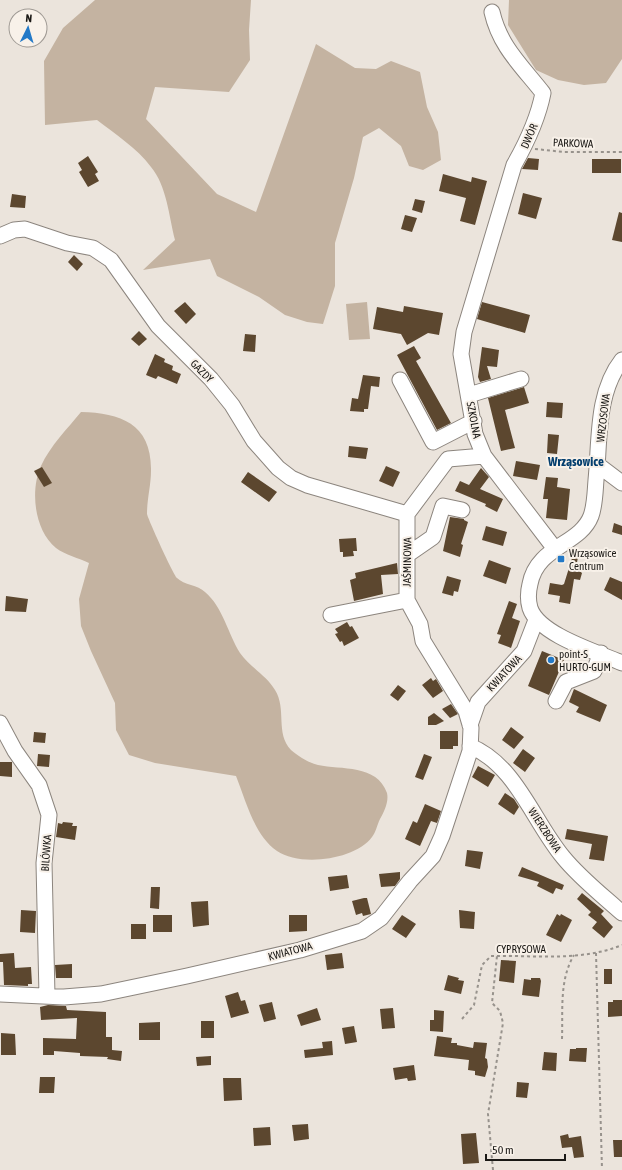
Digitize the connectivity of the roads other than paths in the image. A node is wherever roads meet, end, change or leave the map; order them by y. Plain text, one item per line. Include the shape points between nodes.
1 (492, 12) dead end
2 (0, 236) edge
3 (482, 270) joint
4 (622, 360) edge
5 (522, 379) dead end
6 (400, 380) dead end
7 (469, 395) junction
8 (474, 420) junction
9 (484, 456) junction
10 (598, 465) junction
11 (622, 483) edge
12 (462, 510) dead end
13 (407, 514) junction
14 (555, 549) junction
15 (407, 555) junction
16 (407, 600) junction
17 (331, 614) dead end
18 (536, 620) junction
19 (601, 653) junction
20 (622, 662) edge
21 (556, 701) dead end
22 (0, 723) edge
23 (470, 725) junction
24 (470, 746) junction
25 (622, 914) edge
26 (0, 994) edge
27 (47, 996) junction

1 - 3 street, DWÓR via 504,46 543,93 539,111 514,165
2 - 13 street, GAZDY via 14,230 25,229 67,243 93,248 104,254 158,326 211,379 232,405 254,441 278,468 291,478 308,485
3 - 7 street, SZKOLNA via 464,332 461,354
4 - 10 street, WRZOSOWA via 611,377 603,400
5 - 7 street
6 - 8 street via 433,442
7 - 8 street, SZKOLNA
8 - 9 street, SZKOLNA via 475,434
9 - 13 street via 448,459
9 - 14 street, SZKOLNA
10 - 11 street
10 - 14 street, WRZOSOWA via 594,505 590,517 580,531
12 - 15 street via 443,506 433,537
13 - 15 street, JAŚMINOWA
14 - 18 street, WRZOSOWA via 539,563 531,576 529,603
15 - 16 street, JAŚMINOWA
16 - 17 street
16 - 23 street, JAŚMINOWA via 420,624 423,640 455,690
18 - 19 street via 555,634
18 - 23 street, KWIATOWA via 524,651 478,702
19 - 20 street
19 - 21 street via 594,671 566,682
22 - 27 street, BILÓWKA via 39,785 49,815 44,863
23 - 24 street, JAŚMINOWA
24 - 25 street, WIERZBOWA via 484,752 512,781 563,857
24 - 27 street, KWIATOWA via 442,836 433,856 381,918 362,931 300,950 101,994
26 - 27 street, KWIATOWA

